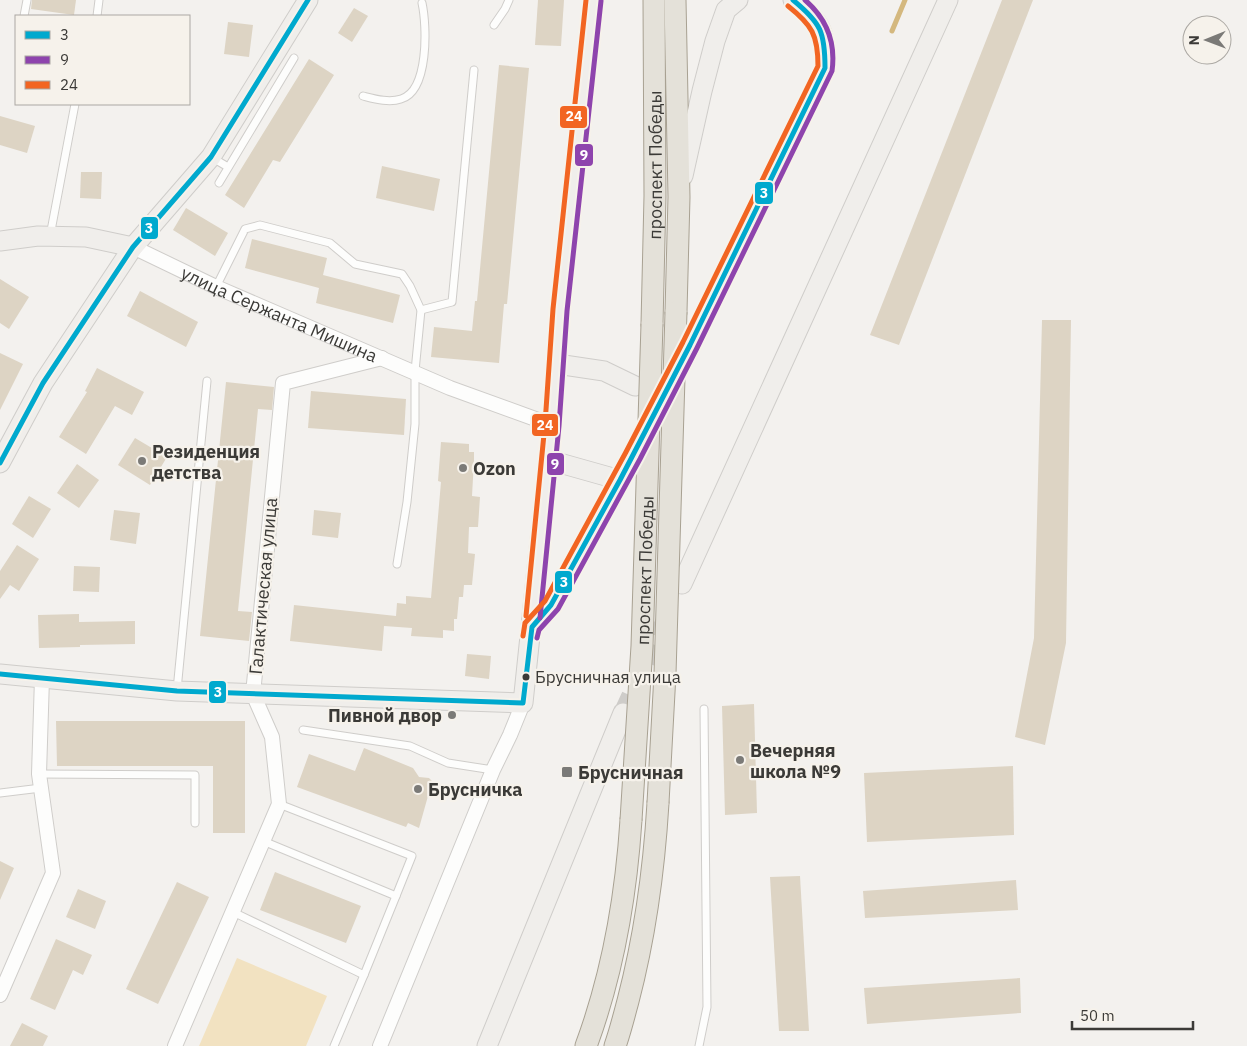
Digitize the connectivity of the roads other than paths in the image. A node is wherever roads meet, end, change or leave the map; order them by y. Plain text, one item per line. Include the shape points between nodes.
1 (27, 0) edge
2 (99, 0) edge
3 (308, 0) edge
4 (509, 0) edge
5 (594, 0) edge
6 (654, 0) edge
7 (675, 0) edge
8 (738, 0) edge
9 (793, 0) edge
10 (948, 0) edge
11 (421, 1) edge
12 (24, 15) edge
13 (96, 15) edge
14 (494, 24) dead end
15 (294, 58) dead end
16 (474, 70) dead end
17 (363, 96) dead end
18 (75, 105) edge
19 (211, 157) junction
20 (228, 167) junction
21 (219, 183) dead end
22 (679, 197) junction
23 (50, 236) junction
24 (0, 241) edge
25 (133, 247) junction
26 (216, 287) junction
27 (421, 310) junction
28 (690, 345) dead end
29 (382, 358) junction
30 (557, 364) junction
31 (415, 372) junction
32 (207, 381) dead end
33 (635, 386) dead end
34 (552, 425) junction
35 (632, 456) tunnel mouth
36 (549, 460) junction
37 (0, 463) edge
38 (620, 480) junction
39 (397, 564) dead end
40 (682, 584) dead end
41 (532, 627) junction
42 (0, 674) edge
43 (42, 678) junction
44 (177, 691) junction
45 (253, 694) junction
46 (523, 703) junction
47 (704, 709) dead end
48 (623, 713) tunnel mouth
49 (303, 730) dead end
50 (492, 770) junction
51 (39, 774) junction
52 (41, 788) junction
53 (0, 793) edge
54 (279, 804) junction
55 (195, 823) dead end
56 (263, 841) junction
57 (396, 896) junction
58 (233, 912) junction
59 (364, 975) junction
60 (0, 995) edge
61 (175, 1046) edge
62 (334, 1046) edge
63 (380, 1046) edge
64 (488, 1046) edge
65 (586, 1046) edge
66 (615, 1046) edge
67 (698, 1046) edge

1 - 12 lane
2 - 13 lane
3 - 19 street
4 - 14 lane
5 - 30 street
6 - 65 main road, проспект Победы, bridge via 652,324 642,646 629,852 610,966
7 - 22 main road, проспект Победы
8 - 22 street via 726,10 715,41
9 - 28 street via 823,30 826,48 824,68
10 - 40 street
11 - 17 lane via 425,17 424,49 421,74 412,93 401,99
15 - 20 lane
16 - 27 lane via 452,302
18 - 23 lane
19 - 20 lane
19 - 25 street
20 - 21 lane
22 - 66 main road, проспект Победы, bridge via 666,664 655,856 636,969
23 - 24 street, улица Сержанта Мишина
23 - 25 street, улица Сержанта Мишина via 86,237
25 - 26 street, улица Сержанта Мишина
25 - 37 street via 43,383
26 - 27 lane via 245,229 260,225 330,243 355,264 402,274
26 - 29 street, улица Сержанта Мишина
27 - 31 lane
29 - 31 street, улица Сержанта Мишина
29 - 45 street, Галактическая улица via 283,383
30 - 33 street via 604,371
30 - 34 street
31 - 34 street, улица Сержанта Мишина
31 - 39 lane via 415,424
32 - 44 lane
34 - 36 street
35 - 38 street, проспект Победы
36 - 38 street, проспект Победы
36 - 41 street
38 - 41 street, проспект Победы via 551,605
41 - 46 street
42 - 43 street
43 - 44 street
43 - 51 street
44 - 45 street
45 - 46 street
45 - 54 street, Галактическая улица via 272,738
46 - 50 street
47 - 67 lane via 707,1007
48 - 64 street
49 - 50 lane via 410,746 448,763
50 - 63 street
51 - 52 street
51 - 55 lane via 195,775
52 - 53 lane
52 - 60 street via 54,873
54 - 56 street, Галактическая улица
54 - 57 lane via 412,856
56 - 57 lane
56 - 58 street, Галактическая улица
57 - 59 lane
58 - 59 lane
58 - 61 street, Галактическая улица
59 - 62 lane

